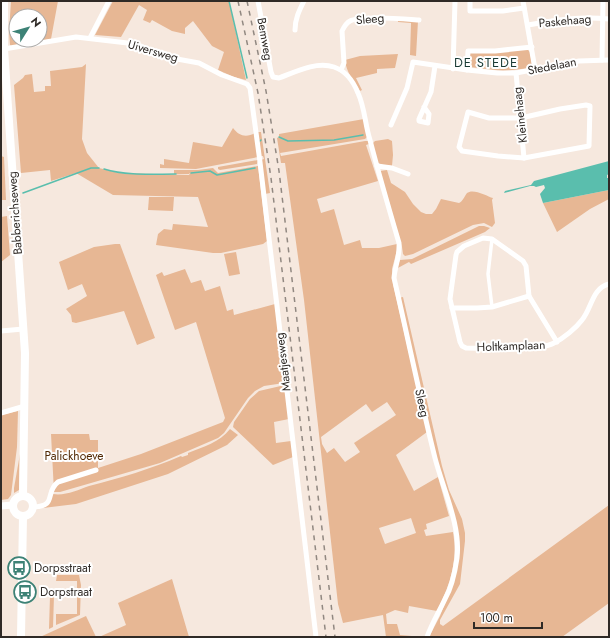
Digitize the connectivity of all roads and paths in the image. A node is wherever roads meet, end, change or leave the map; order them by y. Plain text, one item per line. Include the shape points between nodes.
1 (4, 1) edge
2 (109, 1) edge
3 (258, 1) edge
4 (304, 1) edge
5 (455, 1) edge
6 (470, 1) edge
7 (523, 1) edge
8 (603, 1) edge
9 (524, 8) junction
10 (602, 19) junction
11 (609, 19) edge
12 (419, 20) dead end
13 (528, 25) junction
14 (295, 30) dead end
15 (90, 38) junction
16 (532, 47) junction
17 (4, 49) junction
18 (602, 60) junction
19 (609, 60) edge
20 (435, 66) junction
21 (453, 69) junction
22 (535, 69) junction
23 (341, 70) junction
24 (467, 70) junction
25 (516, 73) junction
26 (250, 88) joint
27 (424, 107) dead end
28 (521, 118) junction
29 (391, 125) dead end
30 (524, 158) junction
31 (377, 166) junction
32 (408, 174) dead end
33 (492, 239) junction
34 (609, 284) edge
35 (529, 296) junction
36 (492, 307) junction
37 (452, 308) junction
38 (23, 329) junction
39 (1, 331) edge
40 (557, 342) junction
41 (25, 406) junction
42 (1, 413) edge
43 (96, 470) dead end
44 (24, 496) junction
45 (14, 505) junction
46 (1, 506) edge
47 (33, 507) junction
48 (23, 516) junction
49 (21, 637) edge
50 (316, 637) edge
51 (427, 637) edge

1 - 17 main road, Babberichseweg
2 - 15 street
3 - 23 street, Bemweg via 273,77 279,78 320,65
4 - 14 street via 295,21
5 - 21 street
6 - 9 street via 470,11
7 - 9 street
8 - 10 street
9 - 13 street
10 - 11 street, Paskehaag
10 - 13 street, Paskehaag via 561,19
10 - 18 street
12 - 23 street, Sleeg via 389,18 348,22 342,31 344,63
13 - 16 street
15 - 17 street, Uiversweg via 76,37
15 - 26 street, Uiversweg via 136,44 166,57 199,63 247,84
16 - 22 street
16 - 24 street via 468,51
17 - 38 main road, Babberichseweg
18 - 19 street, Stedelaan
18 - 22 street, Stedelaan via 579,60
20 - 21 street, Stedelaan
20 - 27 street via 431,92
20 - 29 street, Stedelaan via 413,62 407,88
21 - 24 street, Stedelaan
22 - 25 street, Stedelaan
23 - 31 street, Sleeg via 359,94
24 - 25 street, Stedelaan
25 - 28 street, Kleinehaag
26 - 50 street, Maatjesweg
28 - 30 street, Kleinehaag
28 - 30 street via 489,118 468,112 459,147 462,151
28 - 30 street via 560,109 590,106 589,146
31 - 32 street
31 - 51 street, Sleeg via 399,243 400,254 394,278 457,541 457,557 451,584
33 - 35 street, Holtkamplaan via 523,261 526,266
33 - 36 street via 488,274
33 - 37 street, Holtkamplaan via 483,238 457,252 450,299
34 - 40 street via 599,289 582,320
35 - 36 street
35 - 40 street, Holtkamplaan
36 - 37 street
37 - 40 street, Holtkamplaan via 460,342 466,348 532,348
38 - 39 street
38 - 41 main road, Babberichseweg
41 - 42 street
41 - 44 main road, Babberichseweg
43 - 47 street via 58,482 54,485 46,504
44 - 45 main road via 17,499
44 - 47 main road via 30,500
45 - 46 main road
45 - 48 main road via 16,512
47 - 48 main road via 30,513
48 - 49 main road

